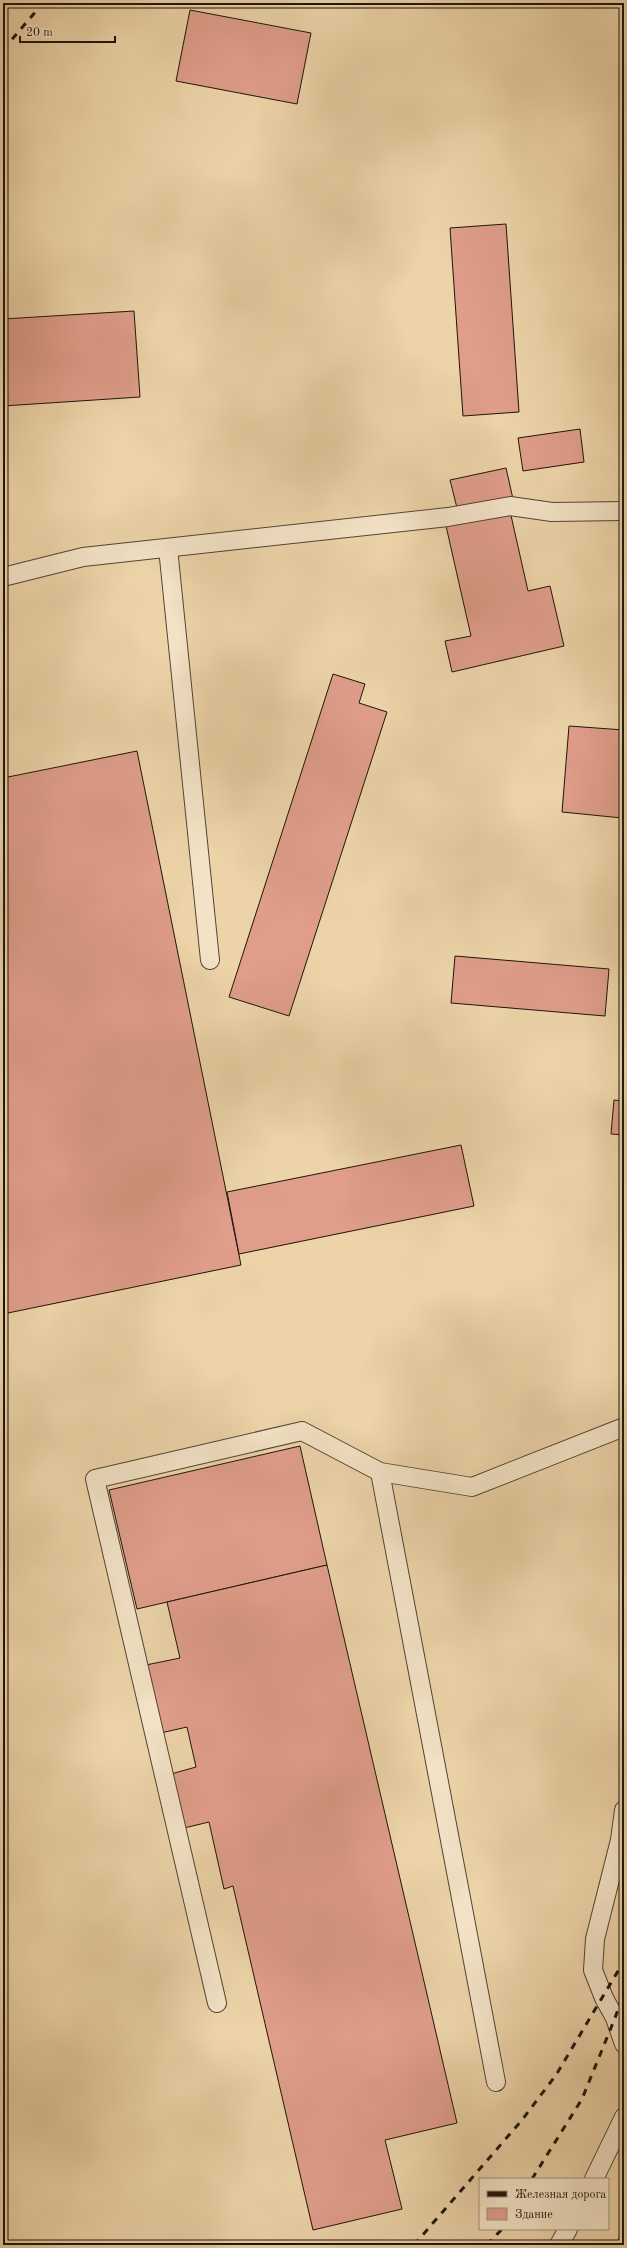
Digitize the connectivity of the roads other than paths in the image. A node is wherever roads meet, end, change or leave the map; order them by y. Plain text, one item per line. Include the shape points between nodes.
1 (624, 511) edge
2 (168, 548) junction
3 (3, 577) edge
4 (210, 960) dead end
5 (624, 1427) edge
6 (380, 1472) junction
7 (624, 1810) edge
8 (217, 2003) dead end
9 (624, 2044) edge
10 (496, 2082) dead end
11 (624, 2117) edge
12 (594, 2178) edge
13 (567, 2230) edge
14 (559, 2245) edge

1 - 2 lane via 552,512 510,506 448,517
2 - 3 lane via 83,557
2 - 4 lane
5 - 6 lane via 472,1487
6 - 8 lane via 302,1431 95,1480
6 - 10 lane
7 - 9 lane via 620,1840 595,1940 594,1970
11 - 12 lane
13 - 14 lane

